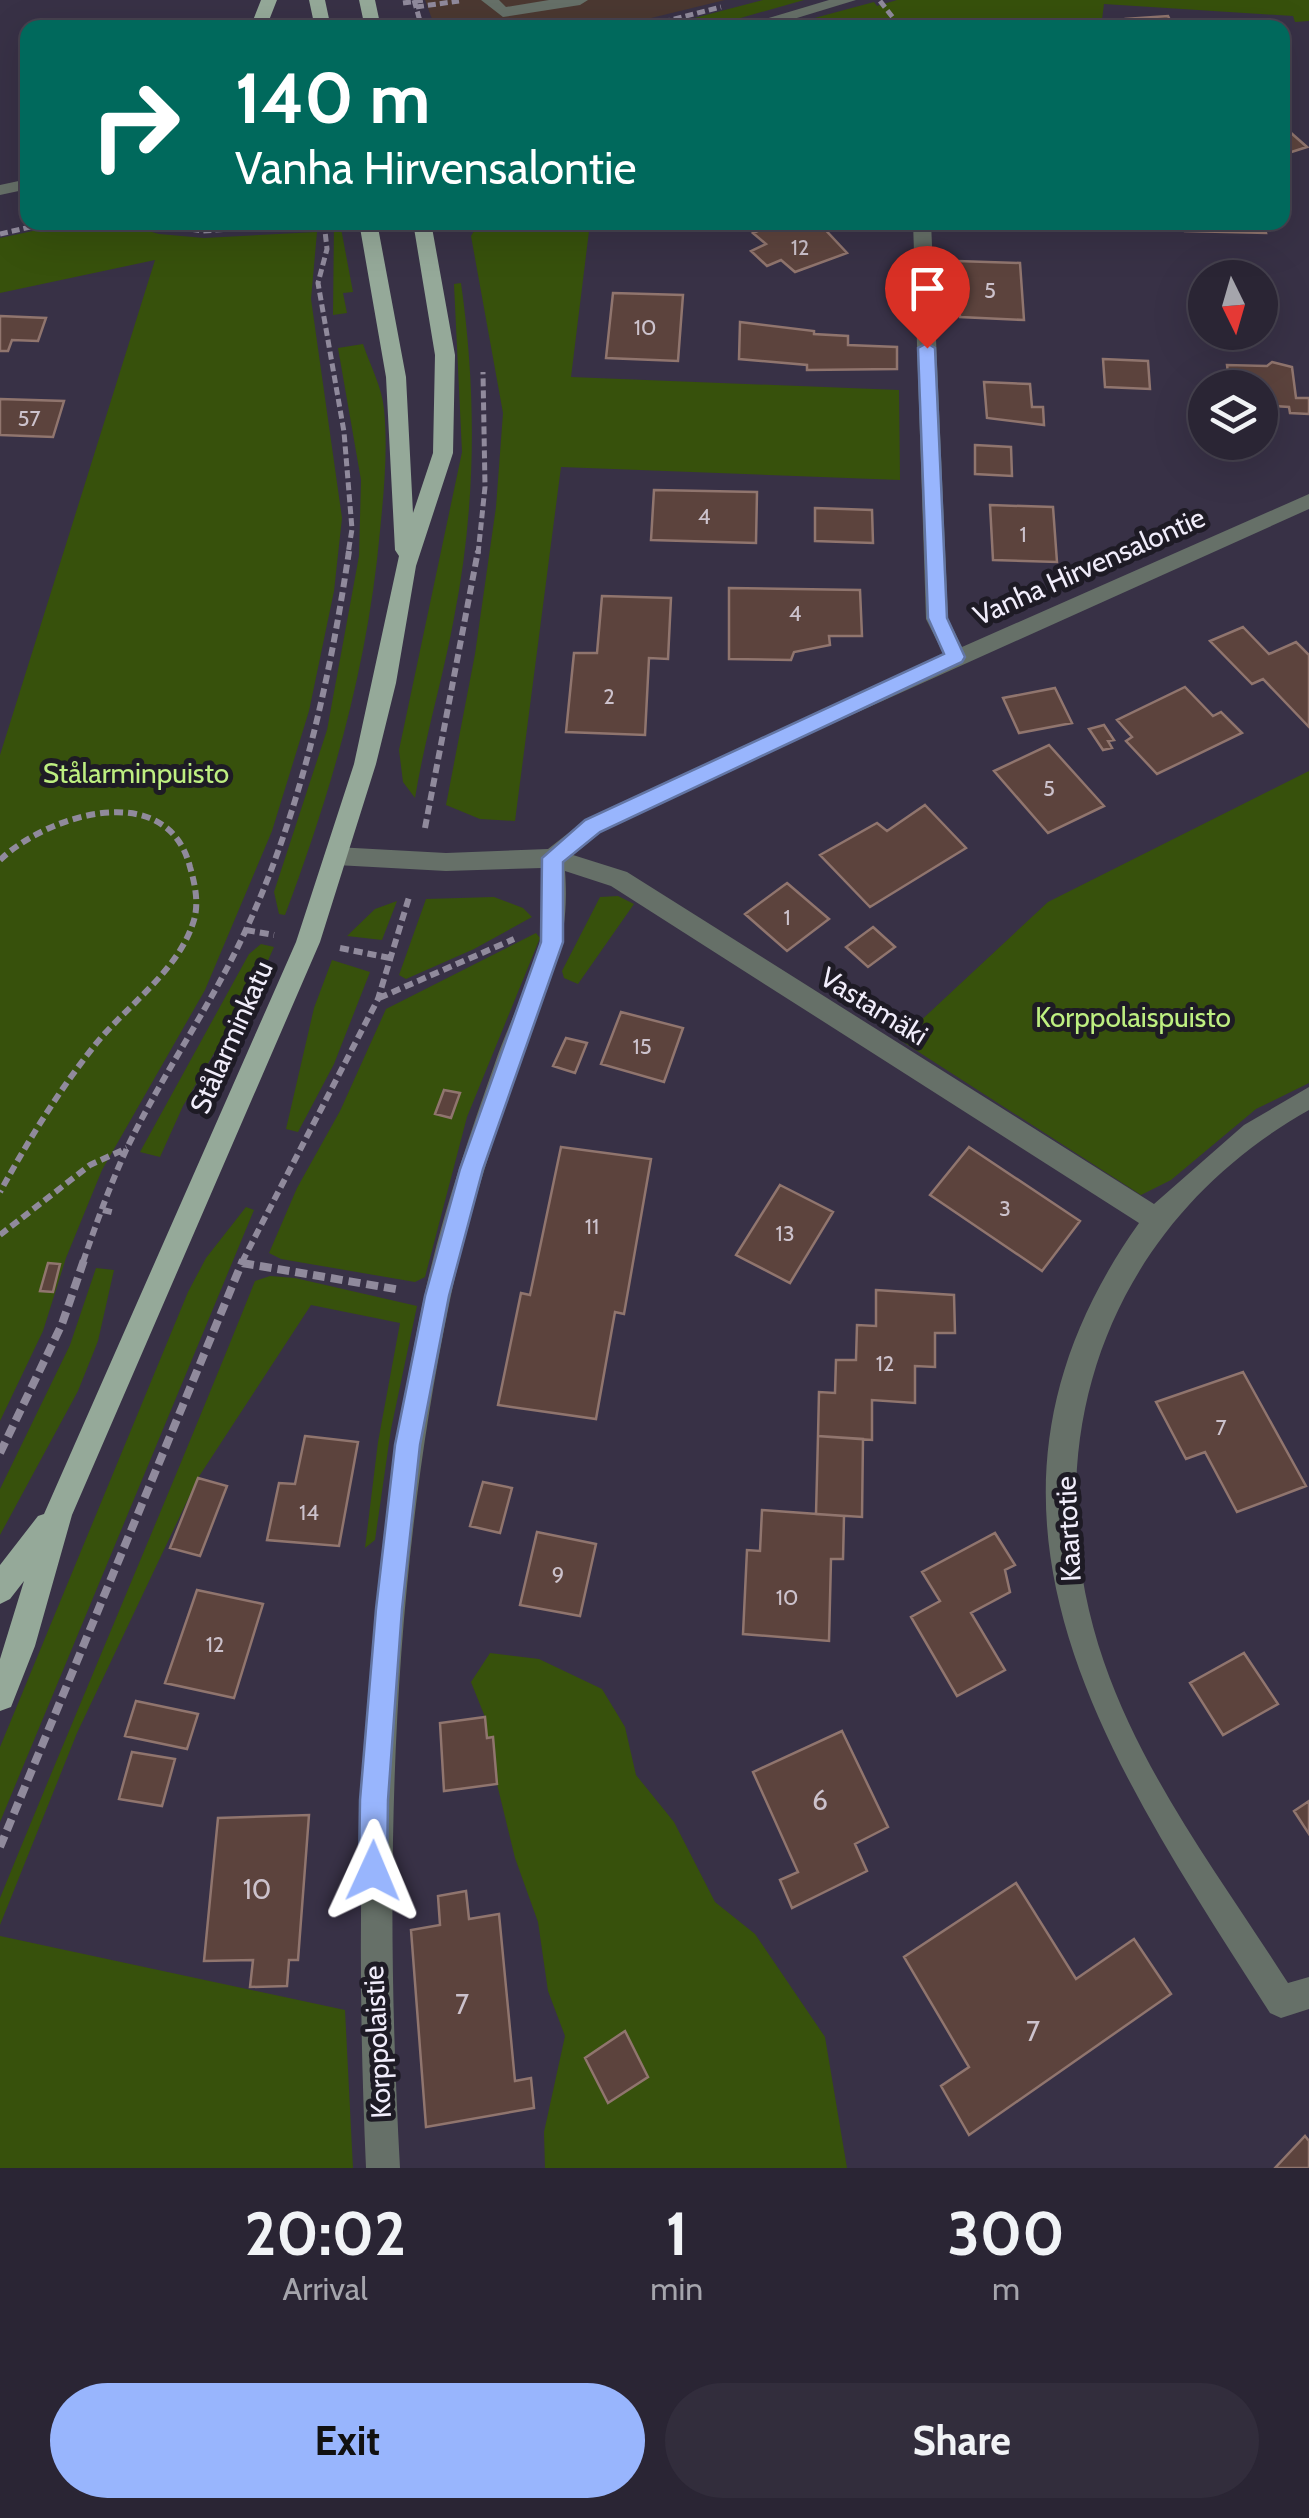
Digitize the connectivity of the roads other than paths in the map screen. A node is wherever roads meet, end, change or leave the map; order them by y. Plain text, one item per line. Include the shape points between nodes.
1 (490, 0) edge
2 (580, 0) edge
3 (838, 1) edge
4 (771, 20) edge
5 (369, 230) edge
6 (423, 230) edge
7 (922, 230) edge
8 (1309, 501) edge
9 (406, 566) junction
10 (956, 657) junction
11 (336, 856) junction
12 (553, 858) junction
13 (1309, 1098) edge
14 (1156, 1220) junction
15 (58, 1514) junction
16 (0, 1589) edge
17 (0, 1696) edge
18 (1295, 1997) edge
19 (383, 2168) edge

1 - 2 street via 504,12
3 - 4 street
5 - 9 main road, Stålarminkatu via 396,377
6 - 9 main road, Stålarminkatu via 445,354 446,421
7 - 10 street via 938,618
8 - 10 street, Vanha Hirvensalontie
9 - 11 main road, Stålarminkatu via 385,683
10 - 12 street, Vanha Hirvensalontie via 592,826
11 - 12 street
11 - 15 main road, Stålarminkatu via 308,942
12 - 14 street, Vastamäki via 619,879
12 - 19 street, Korppolaistie via 552,942 471,1169 437,1296 396,1532 374,1800 372,1941
13 - 14 street, Kaartotie via 1254,1132
14 - 18 street, Kaartotie via 1096,1320 1068,1426 1062,1500 1075,1616 1113,1720 1167,1818
15 - 16 main road, Stålarminkatu
15 - 17 main road, Stålarminkatu

